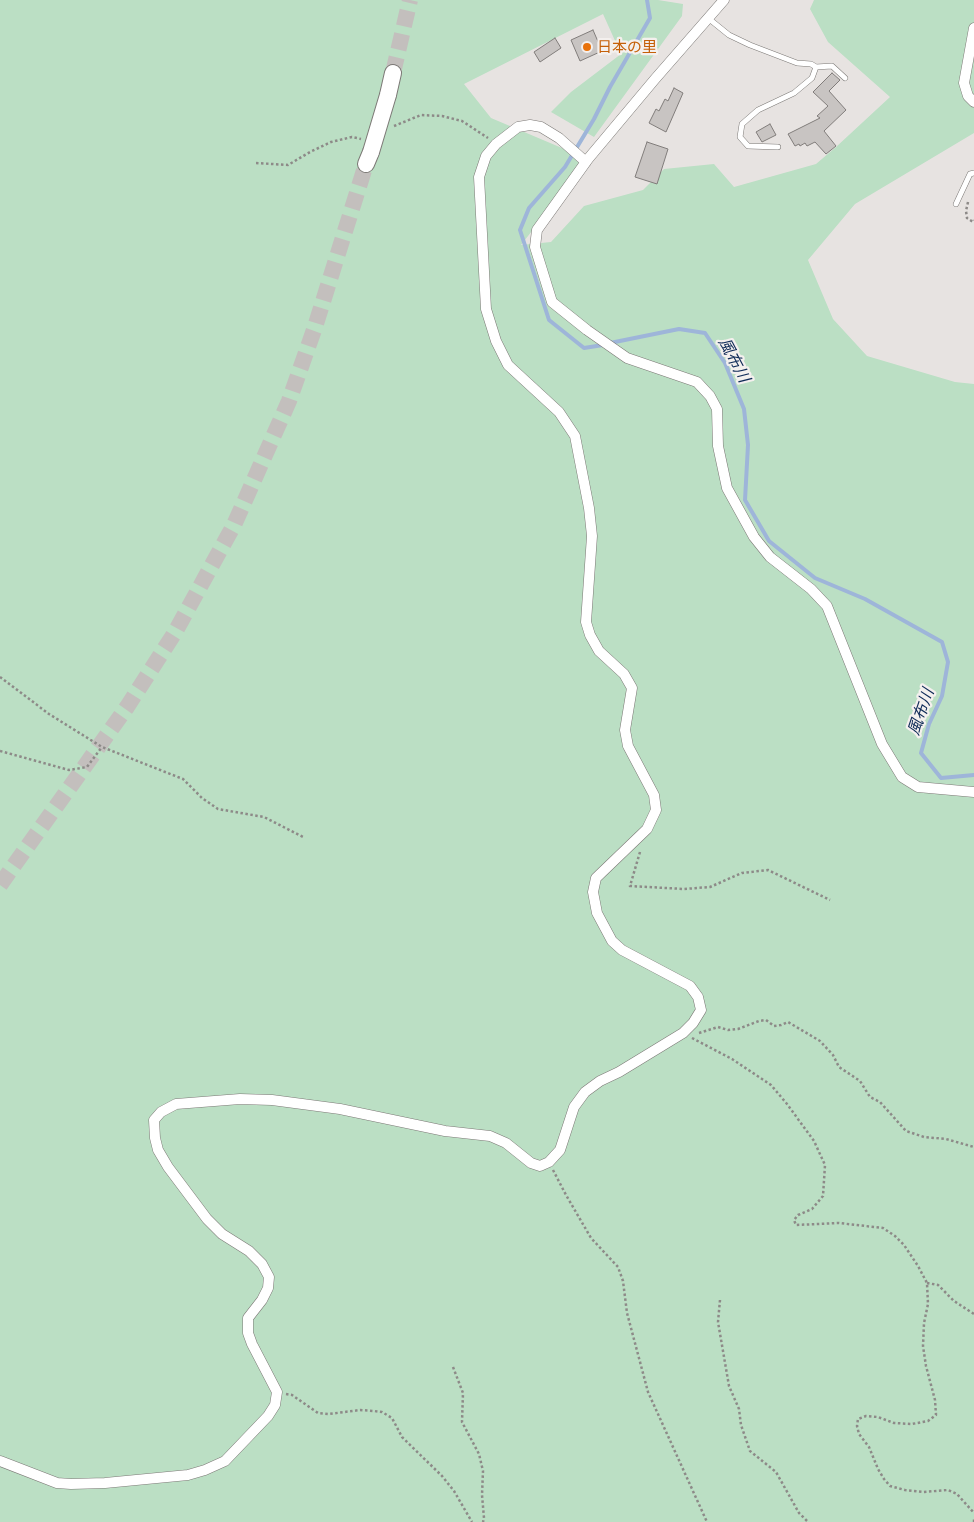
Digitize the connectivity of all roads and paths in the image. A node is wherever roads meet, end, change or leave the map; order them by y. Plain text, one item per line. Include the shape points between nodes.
1 (724, 0) edge
2 (708, 18) junction
3 (974, 28) edge
4 (816, 67) junction
5 (393, 73) tunnel mouth
6 (845, 78) dead end
7 (974, 102) edge
8 (778, 146) dead end
9 (368, 158) tunnel mouth
10 (586, 162) junction
11 (974, 173) edge
12 (968, 180) junction
13 (956, 204) dead end
14 (974, 220) edge
15 (0, 677) edge
16 (102, 747) junction
17 (0, 751) edge
18 (974, 792) edge
19 (646, 829) junction
20 (305, 838) dead end
21 (830, 900) dead end
22 (688, 1036) junction
23 (974, 1147) edge
24 (549, 1162) junction
25 (927, 1283) junction
26 (720, 1300) dead end
27 (974, 1314) edge
28 (453, 1367) dead end
29 (277, 1392) junction
30 (0, 1461) edge
31 (974, 1513) edge
32 (472, 1522) edge
33 (483, 1522) edge
34 (707, 1522) edge
35 (808, 1522) edge

1 - 2 street
2 - 4 lane via 729,35 750,45
2 - 10 street
3 - 7 street via 964,83 968,96
4 - 6 lane via 832,66
4 - 8 lane via 812,78 794,93 758,110 742,124 740,137 748,146
5 - 9 highway, bridge
10 - 18 street via 537,230 535,247 552,302 627,358 697,382 710,396 717,409 718,446 727,488 754,537 770,557 827,606 882,744 902,777 918,787
10 - 19 street via 559,138 530,125 518,127 486,156 479,177 486,309 508,365 559,412 575,436 592,536 586,622 599,651 624,674 632,688 625,730 628,746 654,795 656,810
11 - 12 lane
12 - 13 lane
12 - 14 path via 967,218
15 - 16 path via 49,714
16 - 17 path via 87,767 69,770
16 - 20 path via 183,779 218,809 264,817
19 - 21 path via 630,886 710,887 742,872 768,870
19 - 22 street via 596,878 593,892 597,913 612,941 622,950 690,986 698,997 701,1010
22 - 23 path via 718,1027 738,1030 766,1020 774,1026 788,1022 820,1041 839,1067 860,1081 870,1097 880,1102 906,1131
22 - 24 street via 585,1092 574,1107 560,1150
22 - 25 path via 732,1059 771,1085 814,1142 825,1165 822,1196 812,1209 798,1215 794,1220 796,1225 839,1223 882,1228 904,1245
24 - 29 street via 540,1166 531,1163 506,1143 490,1136 272,1100 176,1104 161,1112 154,1120 155,1138 168,1167 207,1220 222,1234 249,1250 269,1277 262,1300 248,1318 248,1333
24 - 34 path via 591,1238 618,1267 648,1392
25 - 27 path via 938,1285
25 - 31 path via 923,1346 936,1415 928,1421 912,1424 866,1416 858,1419 857,1426 890,1486 923,1492 948,1490 958,1494
26 - 35 path via 718,1322 729,1386 739,1408 750,1451 776,1472 798,1513
28 - 33 path via 463,1393 462,1422 479,1454 483,1471
29 - 30 street via 268,1416 225,1461 188,1475 71,1484
29 - 32 path via 292,1395 318,1413 360,1410 382,1412 392,1418 402,1437 454,1491

